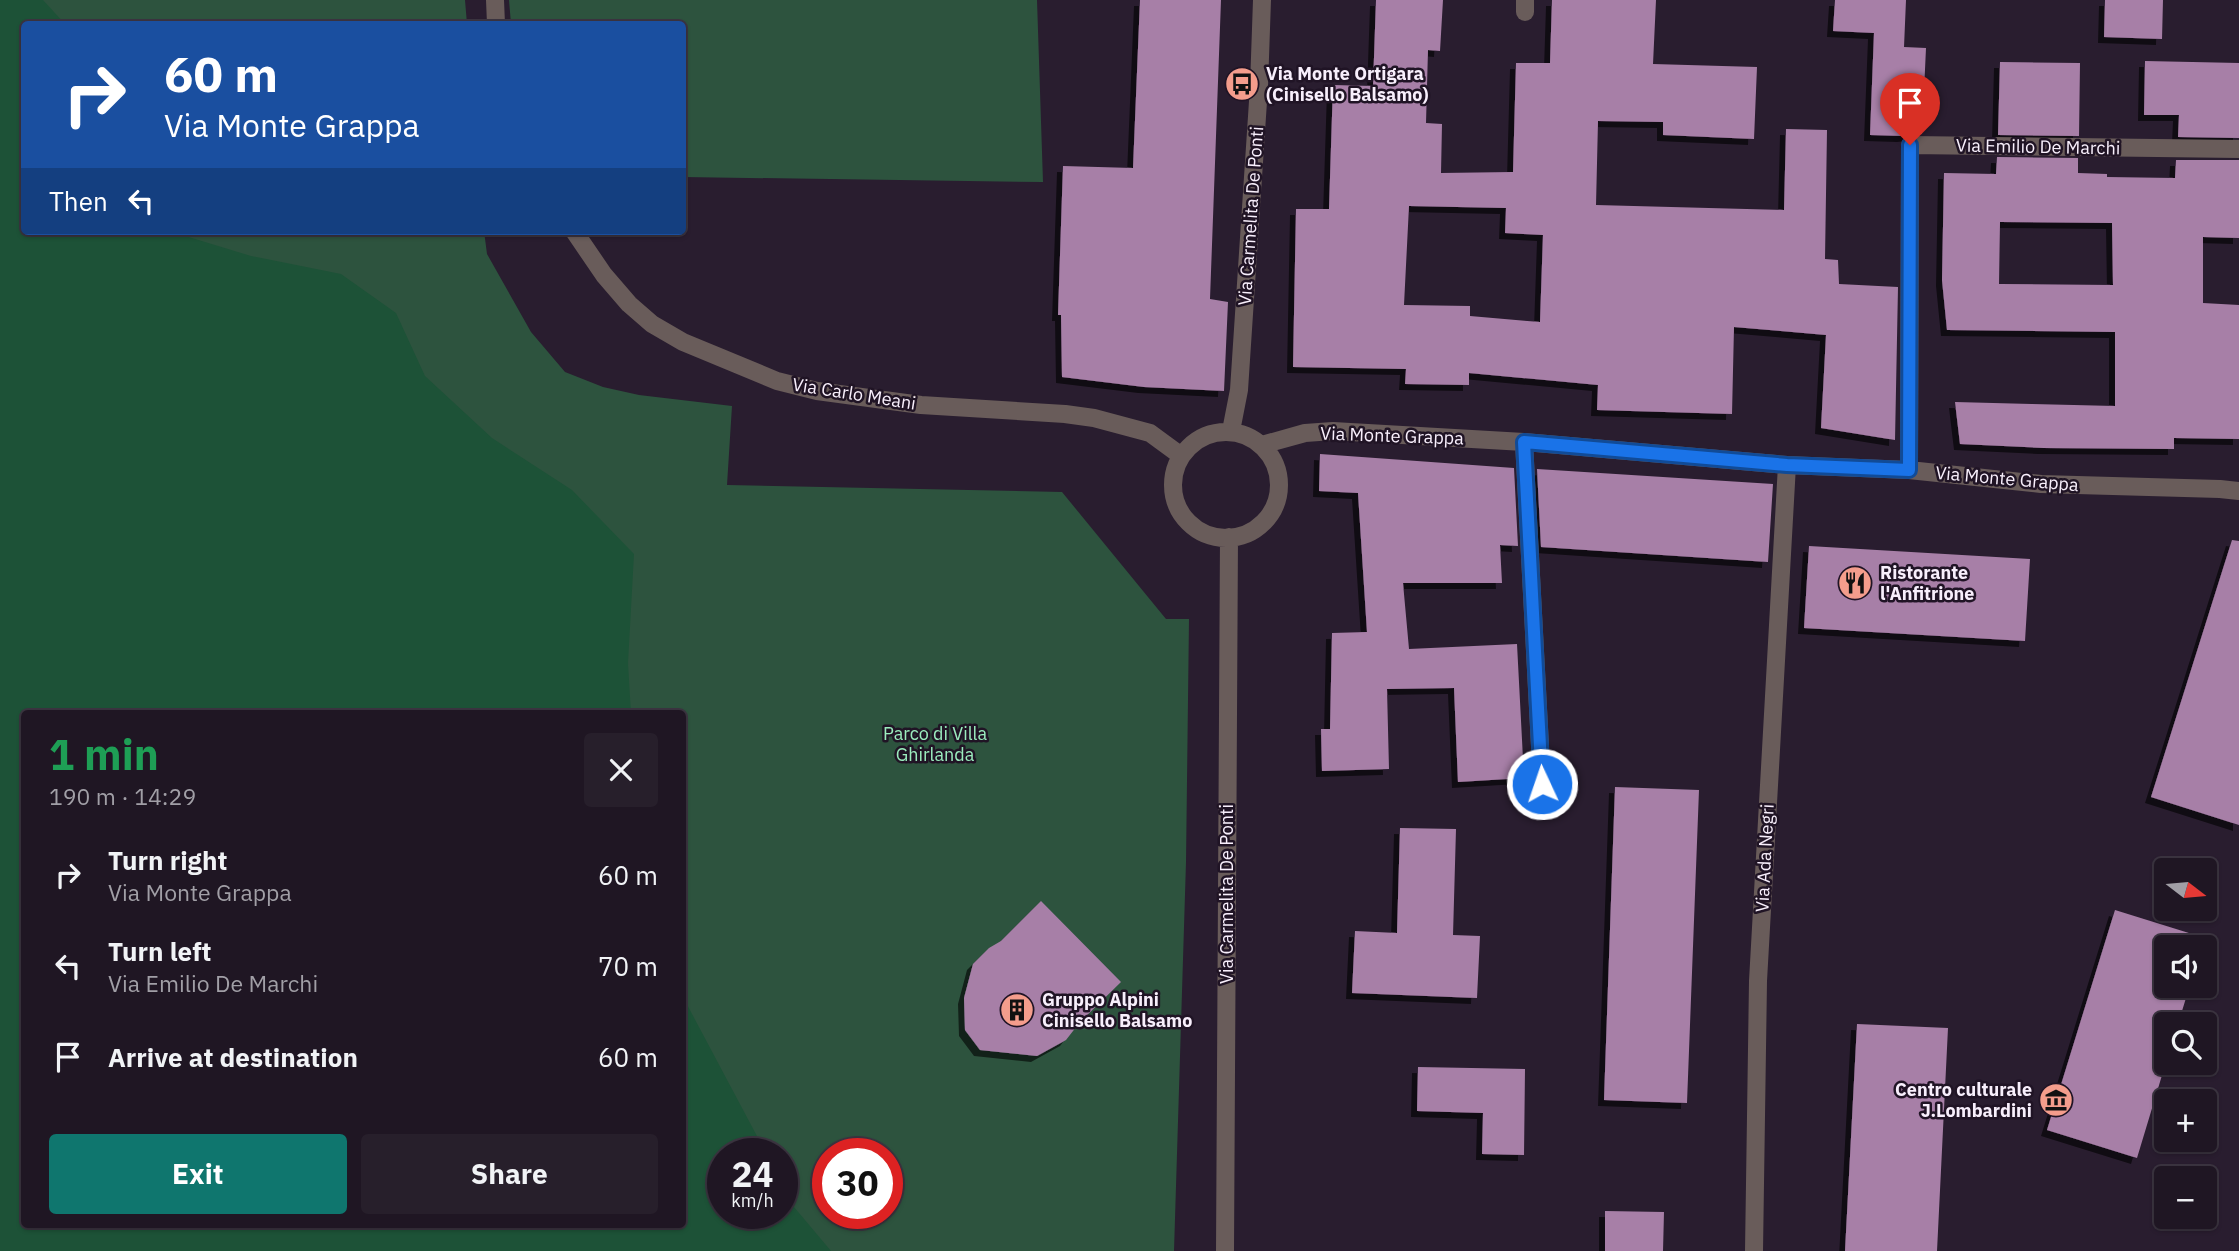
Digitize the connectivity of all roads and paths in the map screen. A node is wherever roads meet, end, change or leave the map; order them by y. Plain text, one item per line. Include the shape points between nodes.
1 (495, 0) edge
2 (1262, 0) edge
3 (496, 21) edge
4 (2239, 149) edge
5 (578, 235) edge
6 (1231, 431) junction
7 (1524, 442) junction
8 (1262, 445) junction
9 (1180, 455) junction
10 (1787, 465) junction
11 (1909, 470) junction
12 (2239, 491) edge
13 (1229, 537) junction
14 (1542, 784) dead end
15 (1225, 1251) edge
16 (1754, 1251) edge

1 - 3 street
2 - 6 street, Via Carmelita De Ponti via 1239,390
4 - 11 street, Via Emilio De Marchi via 1910,145
5 - 9 street, Via Carlo Meani via 604,275 652,324 683,342 777,381 921,405 1094,418 1150,433
6 - 8 street
6 - 9 street via 1213,432
7 - 8 street, Via Monte Grappa via 1333,431
7 - 10 street, Via Monte Grappa
7 - 14 street
8 - 13 street via 1275,463 1279,484 1275,505 1262,523 1244,535
9 - 13 street via 1172,484 1184,519 1214,538
10 - 11 street, Via Monte Grappa
10 - 16 street, Via Ada Negri via 1758,981
11 - 12 street, Via Monte Grappa via 2041,484
13 - 15 street, Via Carmelita De Ponti

